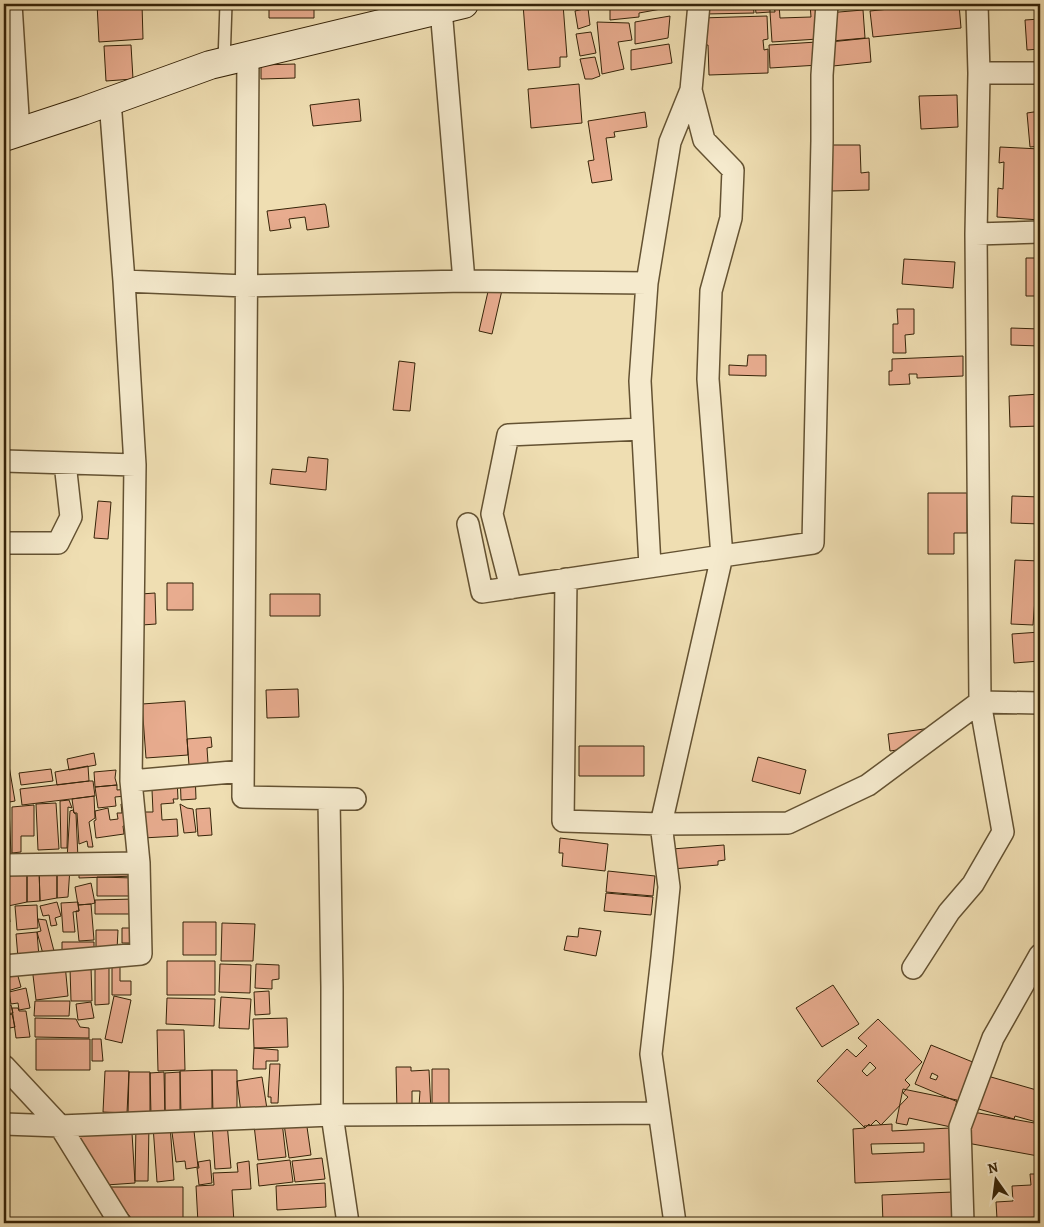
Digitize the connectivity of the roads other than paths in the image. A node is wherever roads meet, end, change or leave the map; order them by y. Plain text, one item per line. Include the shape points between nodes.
1 (11, 4) edge
2 (226, 4) edge
3 (699, 4) edge
4 (827, 4) edge
5 (977, 4) edge
6 (452, 7) edge
7 (236, 59) junction
8 (1040, 72) edge
9 (979, 73) junction
10 (691, 90) junction
11 (110, 101) junction
12 (11, 134) edge
13 (1040, 232) edge
14 (976, 234) junction
15 (124, 281) junction
16 (464, 281) junction
17 (646, 283) junction
18 (246, 286) junction
19 (642, 429) junction
20 (4, 461) edge
21 (65, 463) junction
22 (135, 465) junction
23 (468, 524) dead end
24 (4, 543) edge
25 (722, 556) junction
26 (650, 566) junction
27 (566, 579) junction
28 (511, 588) junction
29 (980, 702) junction
30 (1040, 703) edge
31 (243, 771) junction
32 (131, 781) junction
33 (329, 798) junction
34 (354, 799) dead end
35 (661, 824) junction
36 (139, 863) junction
37 (4, 865) edge
38 (1040, 955) edge
39 (4, 966) edge
40 (913, 968) dead end
41 (4, 1066) edge
42 (659, 1114) junction
43 (332, 1115) junction
44 (4, 1124) edge
45 (60, 1126) junction
46 (120, 1223) edge
47 (348, 1223) edge
48 (674, 1223) edge
49 (963, 1223) edge

1 - 12 street
2 - 7 lane
3 - 10 street
4 - 25 street via 822,75 812,544
5 - 9 street
6 - 7 street
6 - 16 street
7 - 11 street
7 - 18 street
8 - 9 street
9 - 14 street
10 - 17 street via 670,142
10 - 25 street via 704,140 733,170 731,218 711,291 708,378
11 - 12 street
11 - 15 street
13 - 14 street
14 - 29 street
15 - 18 street
15 - 22 street
16 - 17 street
16 - 18 street
17 - 19 street via 640,381
18 - 31 street
19 - 26 street
19 - 28 street via 508,435 492,514
20 - 21 street
21 - 22 street
21 - 24 street via 70,517 58,543
22 - 32 street
23 - 28 street via 482,592
25 - 26 street
25 - 35 street
26 - 27 street
27 - 28 street
27 - 35 street via 563,821
29 - 30 street
29 - 35 street via 868,785 788,822
29 - 40 street via 1004,832 973,884 948,912
31 - 32 street
31 - 33 street via 242,796
32 - 36 street
33 - 34 street
33 - 43 street
35 - 42 street via 669,887 650,1054
36 - 37 street
36 - 39 street via 141,954
38 - 49 street via 992,1038 960,1127
41 - 45 street
42 - 43 street
42 - 48 street
43 - 45 street
43 - 47 street
44 - 45 street
45 - 46 street

